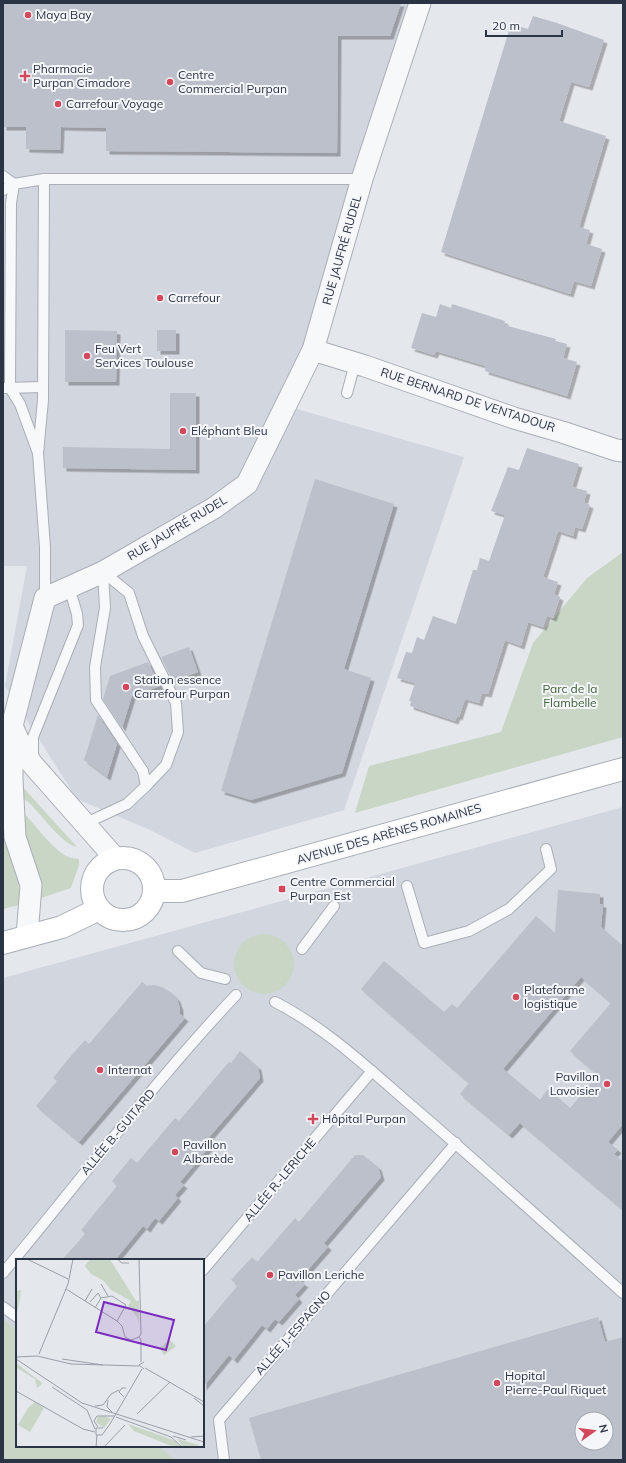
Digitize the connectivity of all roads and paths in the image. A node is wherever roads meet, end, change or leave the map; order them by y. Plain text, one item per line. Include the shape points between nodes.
1 (420, 3) edge
2 (3, 176) edge
3 (44, 179) junction
4 (362, 179) junction
5 (14, 184) junction
6 (3, 190) edge
7 (313, 350) junction
8 (355, 363) junction
9 (43, 387) junction
10 (6, 388) edge
11 (347, 393) dead end
12 (623, 451) edge
13 (38, 453) junction
14 (103, 572) junction
15 (69, 587) junction
16 (45, 598) junction
17 (12, 726) junction
18 (623, 769) edge
19 (40, 774) junction
20 (146, 786) junction
21 (84, 824) junction
22 (546, 849) dead end
23 (115, 858) junction
24 (407, 886) dead end
25 (154, 891) junction
26 (334, 906) dead end
27 (99, 909) junction
28 (26, 936) junction
29 (3, 943) edge
30 (302, 949) dead end
31 (178, 951) dead end
32 (225, 979) dead end
33 (236, 995) dead end
34 (276, 1002) dead end
35 (372, 1071) junction
36 (456, 1143) junction
37 (204, 1269) edge
38 (3, 1273) edge
39 (623, 1292) edge
40 (3, 1306) edge
41 (16, 1316) edge
42 (224, 1460) edge

1 - 4 street, RUE JAUFRÉ RUDEL
2 - 5 lane
3 - 4 lane
3 - 5 lane
3 - 9 lane
4 - 7 street, RUE JAUFRÉ RUDEL
5 - 6 lane
5 - 10 lane via 11,203
7 - 8 street, RUE BERNARD DE VENTADOUR
7 - 14 street, RUE JAUFRÉ RUDEL via 247,484 214,508
8 - 11 lane
8 - 12 street, RUE BERNARD DE VENTADOUR via 514,418
9 - 10 lane
9 - 13 lane
10 - 13 lane via 20,404
13 - 16 lane via 45,548
14 - 15 street, RUE JAUFRÉ RUDEL
14 - 20 lane via 105,608 95,667 96,700 143,771
14 - 20 lane via 129,593 143,636 176,703 178,732 166,765
15 - 16 street, RUE JAUFRÉ RUDEL
15 - 19 lane via 78,625 33,737 33,754
16 - 17 street
17 - 19 street via 26,757
17 - 28 street via 15,837 31,885
18 - 25 main road, AVENUE DES ARÈNES ROMAINES via 182,891
19 - 21 street
20 - 21 lane via 127,804
21 - 23 street
22 - 24 lane via 551,869 509,909 469,931 424,943
23 - 25 main road via 127,857 138,861 153,879
23 - 27 main road via 103,864 94,874 91,888
25 - 27 main road via 147,908 132,919 114,919
26 - 30 lane
27 - 28 main road via 62,927
28 - 29 main road
31 - 32 lane via 201,973
33 - 38 lane, ALLÉE B.-GUITARD via 78,1180
34 - 35 lane via 334,1040
35 - 36 lane
35 - 37 lane, ALLÉE R.-LERICHE
36 - 39 lane
36 - 42 lane, ALLÉE J.-ESPAGNO via 219,1420
40 - 41 lane

